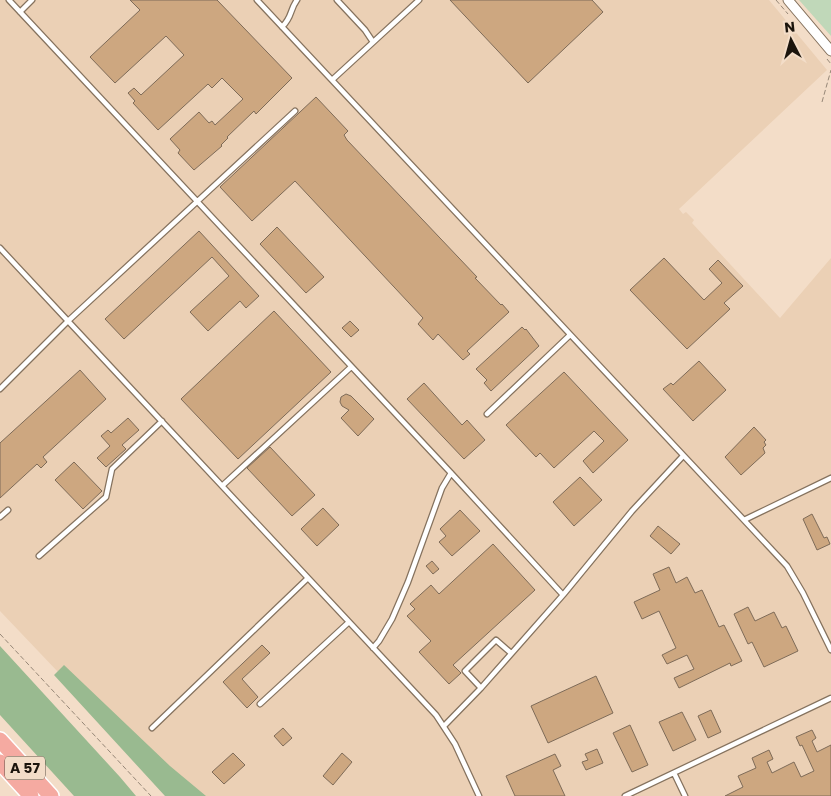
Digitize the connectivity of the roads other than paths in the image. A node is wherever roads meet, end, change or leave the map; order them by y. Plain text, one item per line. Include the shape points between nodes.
1 (9, 0) edge
2 (32, 0) edge
3 (257, 0) edge
4 (297, 0) edge
5 (337, 0) edge
6 (419, 0) edge
7 (788, 0) edge
8 (20, 12) junction
9 (282, 27) junction
10 (373, 42) junction
11 (831, 51) edge
12 (332, 80) junction
13 (295, 111) dead end
14 (198, 201) junction
15 (0, 248) edge
16 (68, 321) junction
17 (570, 335) junction
18 (351, 367) junction
19 (0, 388) edge
20 (487, 414) dead end
21 (162, 421) junction
22 (683, 456) junction
23 (451, 473) junction
24 (831, 478) edge
25 (222, 486) junction
26 (8, 510) dead end
27 (0, 517) edge
28 (744, 520) junction
29 (38, 556) dead end
30 (308, 578) junction
31 (563, 595) junction
32 (349, 622) junction
33 (373, 648) junction
34 (831, 650) edge
35 (511, 653) junction
36 (481, 688) junction
37 (831, 698) edge
38 (260, 704) dead end
39 (444, 726) junction
40 (152, 728) dead end
41 (0, 740) edge
42 (0, 762) edge
43 (674, 772) junction
44 (31, 796) edge
45 (51, 796) edge
46 (479, 796) edge
47 (624, 796) edge
48 (685, 796) edge

1 - 8 lane
2 - 8 lane
3 - 9 lane
4 - 9 lane via 291,17
5 - 10 lane
6 - 10 lane
7 - 11 street
8 - 14 lane
9 - 12 lane
10 - 12 lane
12 - 17 lane
13 - 14 lane
14 - 16 lane
14 - 18 lane
15 - 16 lane
16 - 19 lane
16 - 21 lane
17 - 20 lane
17 - 22 lane
18 - 23 lane
18 - 25 lane
21 - 25 lane
21 - 29 lane via 112,469 106,496
22 - 28 lane
22 - 31 lane via 632,511
23 - 31 lane
23 - 33 lane via 442,488 392,619
24 - 28 lane
25 - 30 lane
26 - 27 lane
28 - 34 lane via 787,566
30 - 32 lane
30 - 40 lane
31 - 35 lane
32 - 33 lane
32 - 38 lane
33 - 39 lane
35 - 36 lane
35 - 36 lane via 496,640 465,671
36 - 39 lane
37 - 43 lane
39 - 46 lane
41 - 45 highway, A 57
42 - 44 highway, A 57
43 - 47 lane
43 - 48 lane

